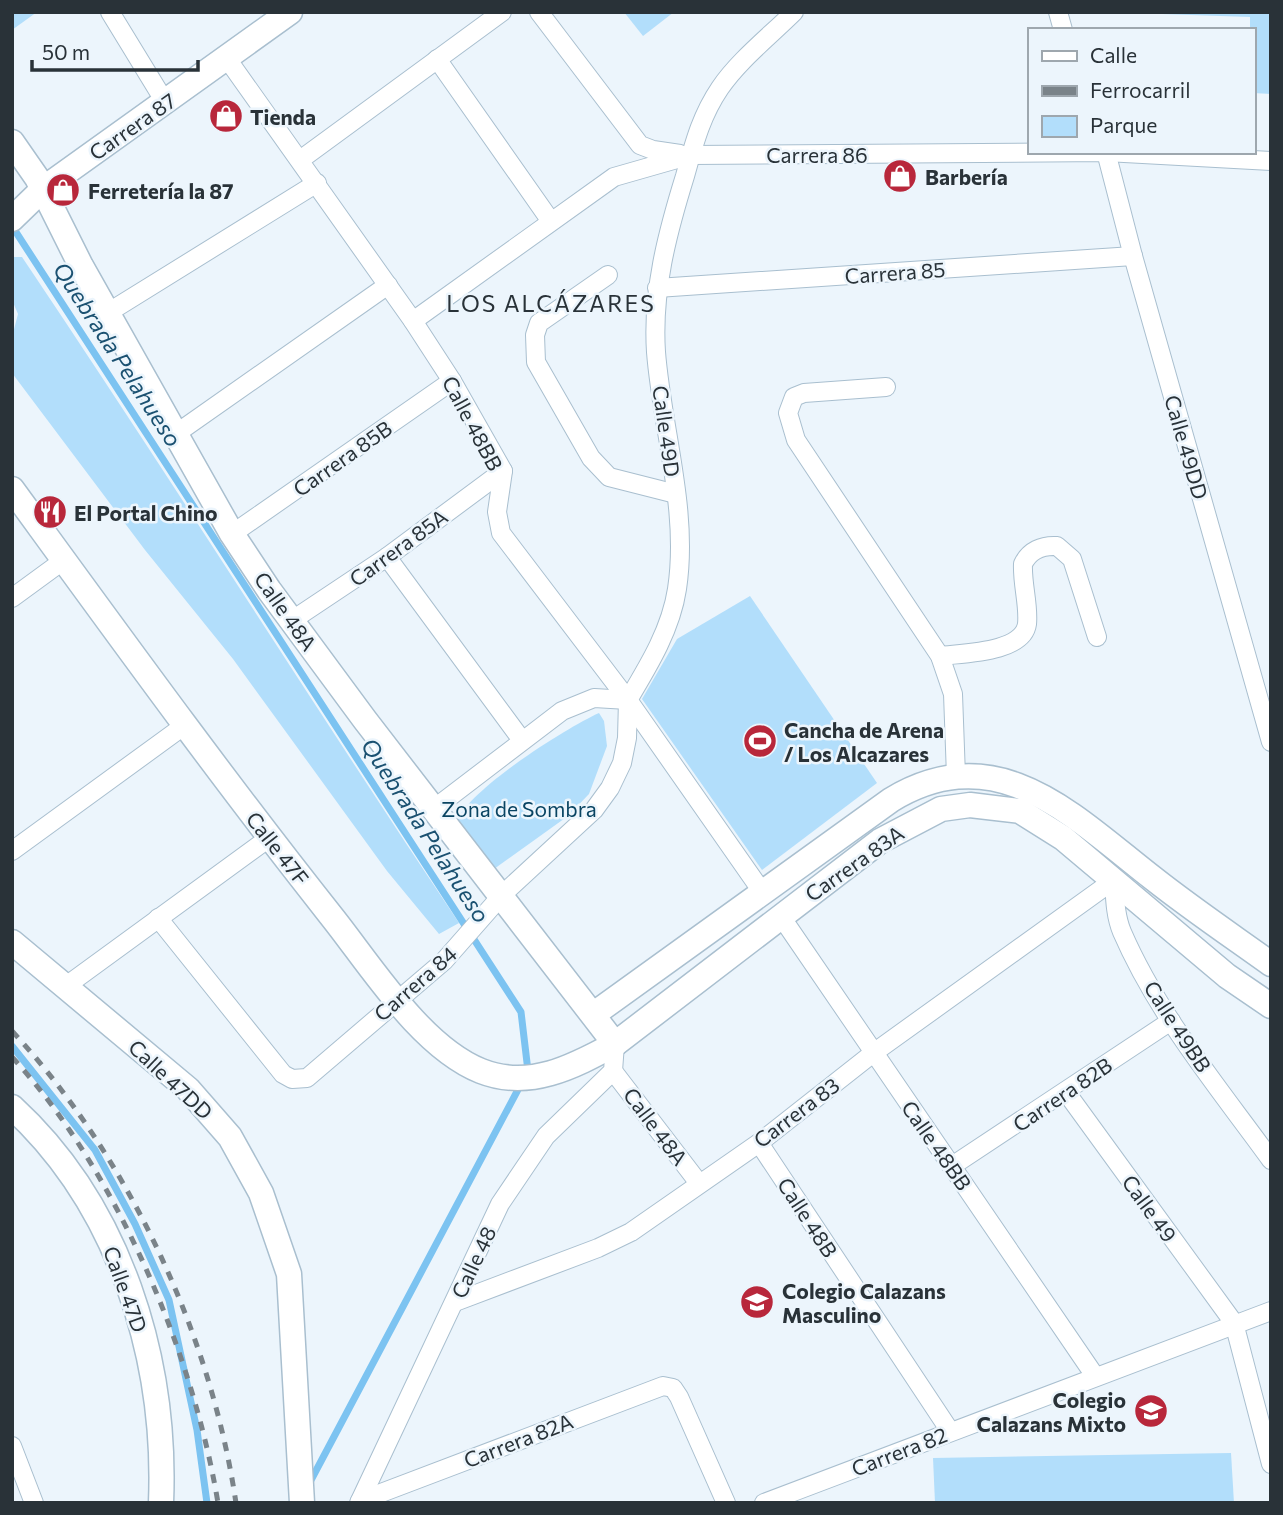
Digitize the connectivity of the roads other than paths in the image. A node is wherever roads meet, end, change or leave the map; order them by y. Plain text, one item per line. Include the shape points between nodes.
1 (110, 12) edge
2 (502, 12) edge
3 (539, 12) edge
4 (794, 12) edge
5 (275, 17) edge
6 (437, 59) junction
7 (228, 60) junction
8 (165, 102) junction
9 (12, 142) edge
10 (1028, 153) edge
11 (1108, 154) edge
12 (1148, 154) edge
13 (691, 155) junction
14 (300, 160) junction
15 (1271, 160) edge
16 (317, 183) junction
17 (28, 204) edge
18 (550, 220) junction
19 (1133, 256) junction
20 (608, 275) dead end
21 (388, 285) junction
22 (657, 288) junction
23 (108, 312) junction
24 (413, 321) junction
25 (452, 381) junction
26 (886, 387) dead end
27 (177, 433) junction
28 (503, 471) junction
29 (12, 489) edge
30 (676, 494) junction
31 (232, 534) junction
32 (387, 557) junction
33 (64, 560) junction
34 (12, 598) edge
35 (291, 621) junction
36 (1097, 637) dead end
37 (940, 656) junction
38 (628, 700) junction
39 (185, 725) junction
40 (521, 739) junction
41 (1271, 742) edge
42 (956, 776) junction
43 (435, 808) junction
44 (269, 838) junction
45 (12, 851) edge
46 (1114, 880) junction
47 (763, 893) junction
48 (496, 903) junction
49 (780, 915) junction
50 (158, 918) junction
51 (12, 942) edge
52 (1271, 964) edge
53 (65, 986) junction
54 (397, 999) junction
55 (1271, 1006) edge
56 (594, 1014) junction
57 (1171, 1021) junction
58 (615, 1044) junction
59 (872, 1054) junction
60 (613, 1070) junction
61 (1066, 1092) junction
62 (12, 1107) edge
63 (759, 1143) junction
64 (1271, 1160) edge
65 (952, 1166) junction
66 (698, 1182) junction
67 (454, 1301) junction
68 (1271, 1311) edge
69 (1234, 1324) junction
70 (1095, 1376) junction
71 (950, 1431) junction
72 (12, 1446) edge
73 (1271, 1464) edge
74 (360, 1502) edge
75 (34, 1503) edge
76 (161, 1503) edge
77 (302, 1503) edge
78 (726, 1503) edge
79 (764, 1503) edge

1 - 8 street
2 - 6 street
3 - 13 street via 640,145
4 - 13 street, Calle 49D via 722,85 698,127
5 - 7 street, Carrera 87
6 - 14 street
6 - 18 street
7 - 8 street, Carrera 87
7 - 14 street, Calle 48BB
8 - 17 street, Carrera 87
9 - 17 street, Calle 48A
10 - 13 street, Carrera 86
11 - 19 street, Calle 49DD
12 - 15 street, Carrera 86
13 - 18 street, Carrera 86 via 620,174
13 - 22 street, Calle 49D via 667,233
14 - 16 street, Calle 48BB
16 - 21 street, Calle 48BB
16 - 23 street
17 - 23 street, Calle 48A via 80,266
18 - 24 street, Carrera 86
19 - 22 street, Carrera 85
19 - 41 street, Calle 49DD
20 - 30 street via 539,323 536,362 591,458 609,477
21 - 24 street, Calle 48BB
21 - 27 street
22 - 30 street, Calle 49D via 656,349
23 - 27 street, Calle 48A
24 - 25 street, Calle 48BB
25 - 28 street, Calle 48BB
25 - 31 street, Carrera 85B
26 - 37 street via 804,393 794,397 788,413 796,440
27 - 31 street, Calle 48A
28 - 32 street, Carrera 85A
28 - 38 street, Calle 48BB via 497,512 501,533
29 - 33 street, Calle 47F
30 - 38 street, Calle 49D via 677,589 666,629
31 - 35 street, Calle 48A
32 - 35 street, Carrera 85A
32 - 40 street
33 - 34 street
33 - 39 street, Calle 47F
35 - 43 street, Calle 48A
36 - 37 street via 1072,559 1057,546 1044,546 1023,564 1027,623 1018,640 999,648
37 - 42 street via 953,694
38 - 40 street via 606,697 585,701
38 - 47 street, Calle 48BB
38 - 48 street, Carrera 84 via 625,751 610,788 580,825
39 - 44 street, Calle 47F
39 - 45 street
40 - 43 street
42 - 47 street, Carrera 83A via 900,794
42 - 52 street, Carrera 83A via 998,779 1046,797
43 - 48 street, Calle 48A
44 - 50 street
44 - 54 street, Calle 47F
46 - 49 street, Carrera 83A via 1063,838 1020,811 970,805 941,809 880,841
46 - 55 street via 1227,976
46 - 57 street, Calle 49BB via 1121,931
46 - 59 street, Carrera 83
47 - 56 street, Carrera 83A
48 - 54 street, Carrera 84 via 450,955
48 - 56 street, Calle 48A
49 - 58 street, Carrera 83A
49 - 59 street, Calle 48BB
50 - 53 street
50 - 54 street, Carrera 84 via 283,1074 292,1079 307,1078
51 - 53 street, Calle 47DD
53 - 77 street, Calle 47DD via 210,1112 261,1193 289,1274
54 - 58 street, Calle 47F via 435,1041 465,1064 496,1076 527,1078 584,1061
56 - 58 street, Calle 48A
57 - 61 street, Carrera 82B
57 - 64 street, Calle 49BB
58 - 60 street
59 - 63 street, Carrera 83
59 - 65 street, Calle 48BB
60 - 66 street, Calle 48A
60 - 67 street, Calle 48 via 546,1136 524,1166
61 - 65 street, Carrera 82B
61 - 69 street, Calle 49
62 - 76 street, Calle 47D via 55,1152 82,1192 128,1282 152,1380
63 - 66 street, Carrera 83
63 - 71 street, Calle 48B
65 - 70 street, Calle 48BB
66 - 67 street, Carrera 83 via 617,1240
67 - 74 street, Calle 48
68 - 69 street, Carrera 82
69 - 70 street, Carrera 82
69 - 73 street
70 - 71 street, Carrera 82
71 - 79 street, Carrera 82
72 - 75 street
74 - 78 street, Carrera 82A via 668,1386 676,1392

